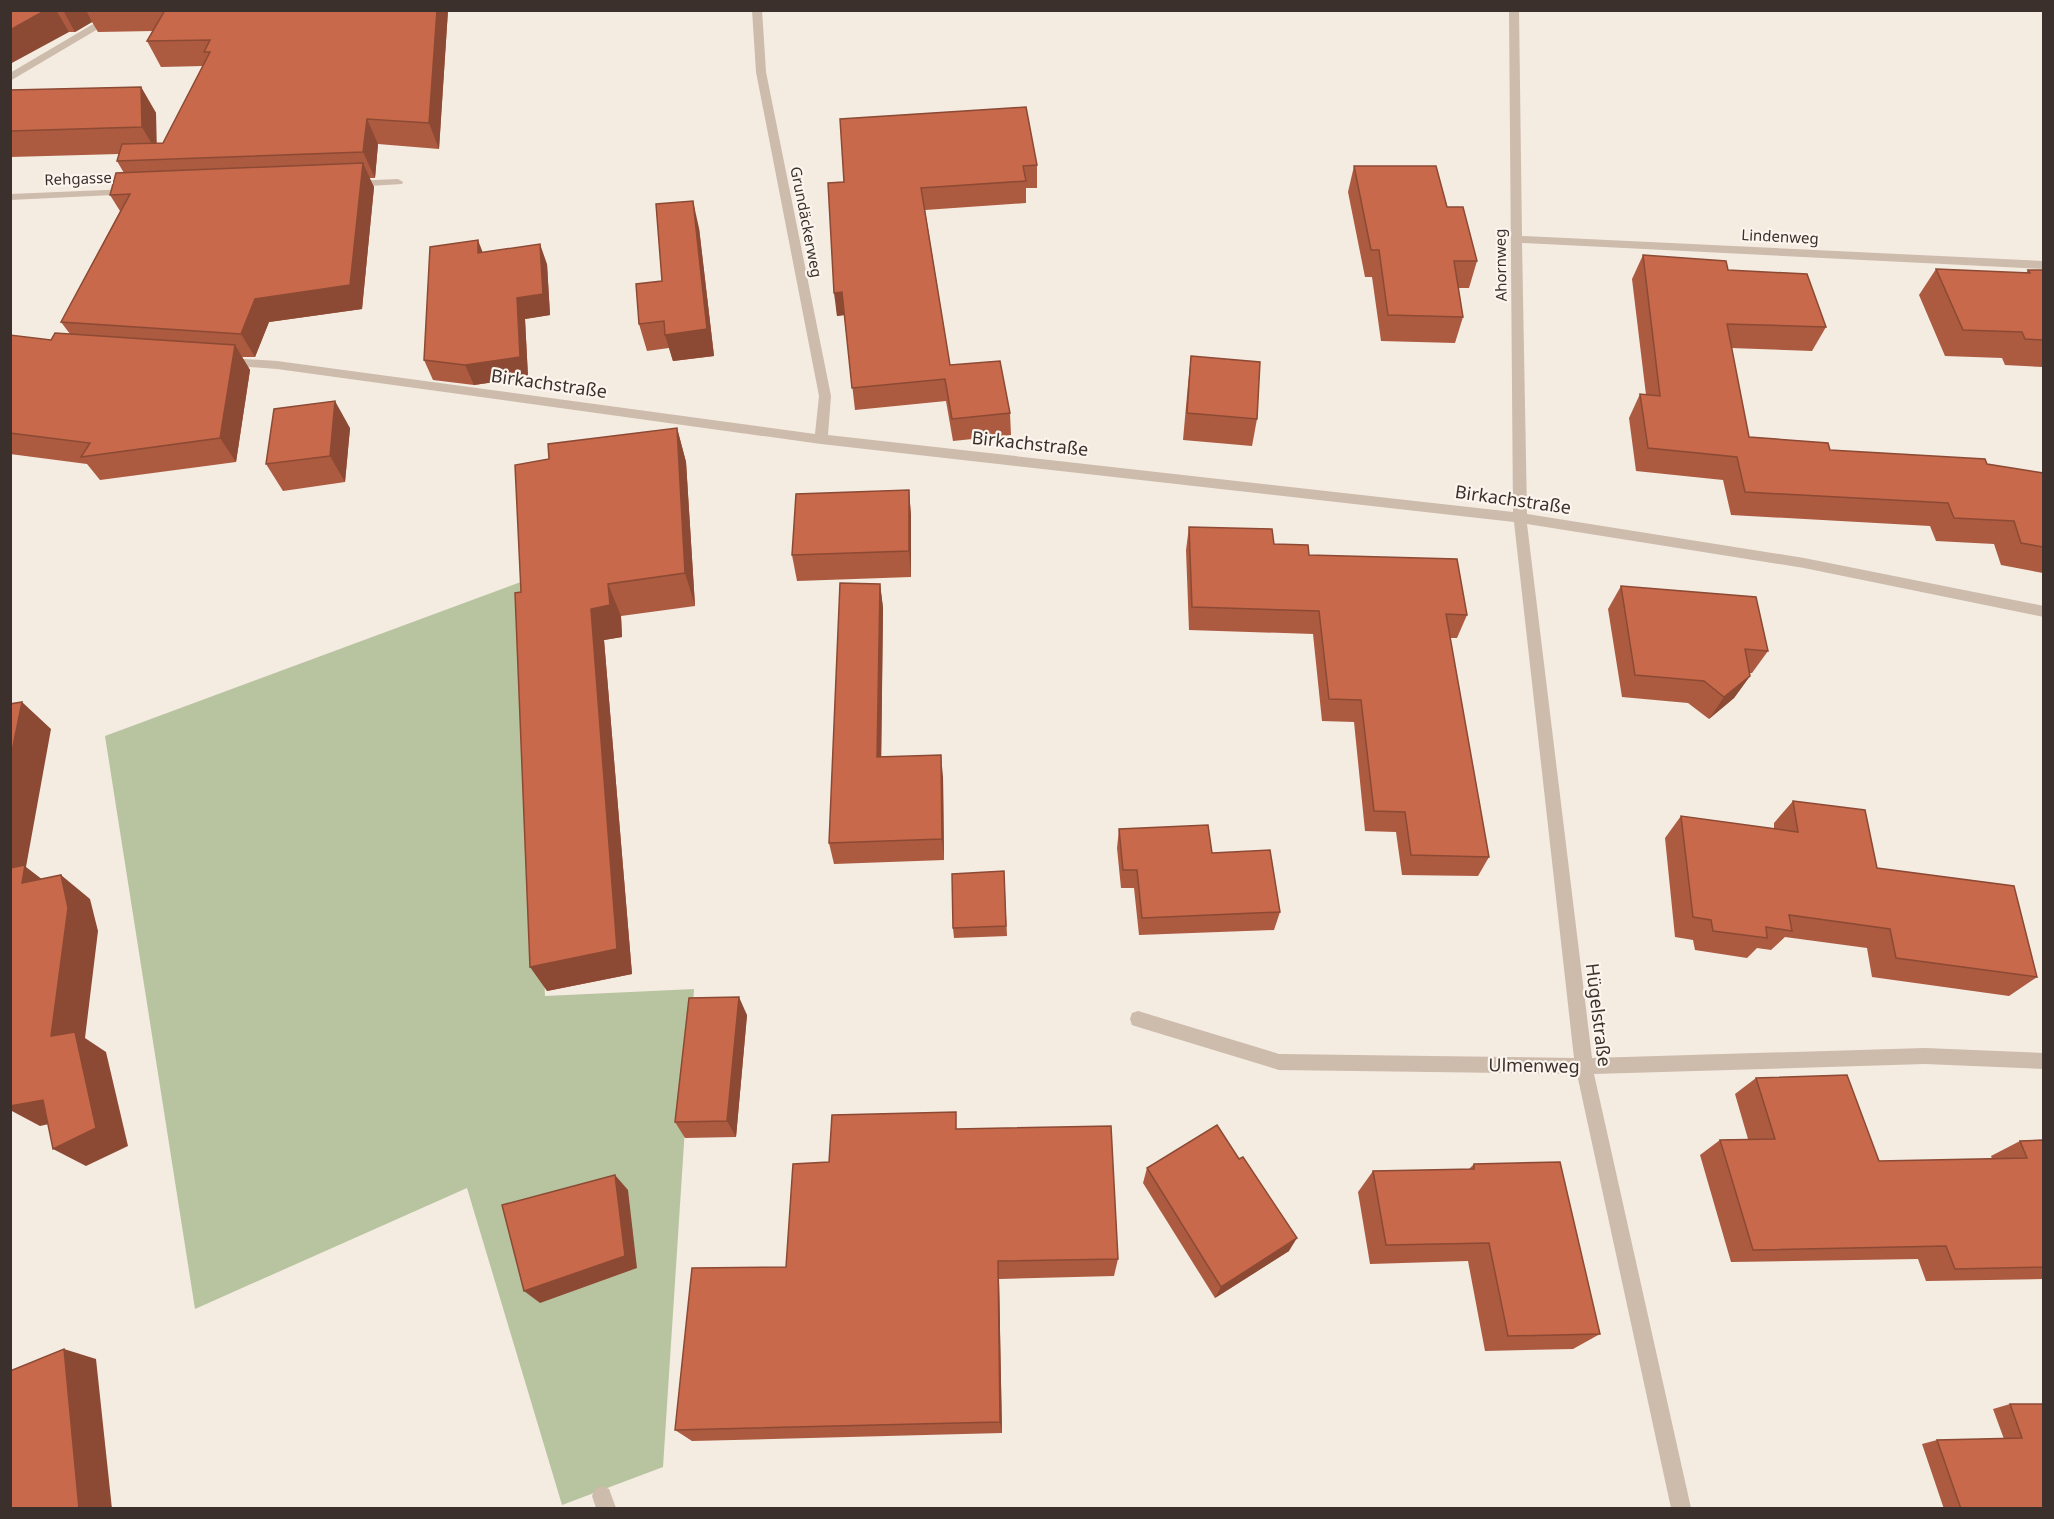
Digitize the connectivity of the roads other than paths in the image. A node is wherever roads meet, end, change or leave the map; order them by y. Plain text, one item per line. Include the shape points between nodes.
1 (125, 10) edge
2 (757, 10) edge
3 (1514, 10) edge
4 (10, 78) edge
5 (398, 183) dead end
6 (339, 185) edge
7 (140, 192) edge
8 (10, 197) edge
9 (1516, 239) junction
10 (2043, 265) edge
11 (208, 361) edge
12 (821, 439) junction
13 (1520, 518) junction
14 (2043, 612) edge
15 (1138, 1019) dead end
16 (2043, 1061) edge
17 (1584, 1066) junction
18 (1681, 1509) edge

1 - 4 street
2 - 12 street, Grundäckerweg via 761,72 825,396
3 - 9 street, Ahornweg
5 - 6 street
7 - 8 street, Rehgasse
9 - 10 street, Lindenweg
9 - 13 street, Ahornweg
11 - 12 street, Birkachstraße via 277,365
12 - 13 street, Birkachstraße
13 - 14 street, Birkachstraße via 1804,563
13 - 17 street, Hügelstraße
15 - 17 street, Ulmenweg via 1279,1062
16 - 17 street, Ulmenweg via 1925,1056
17 - 18 street, Hügelstraße

